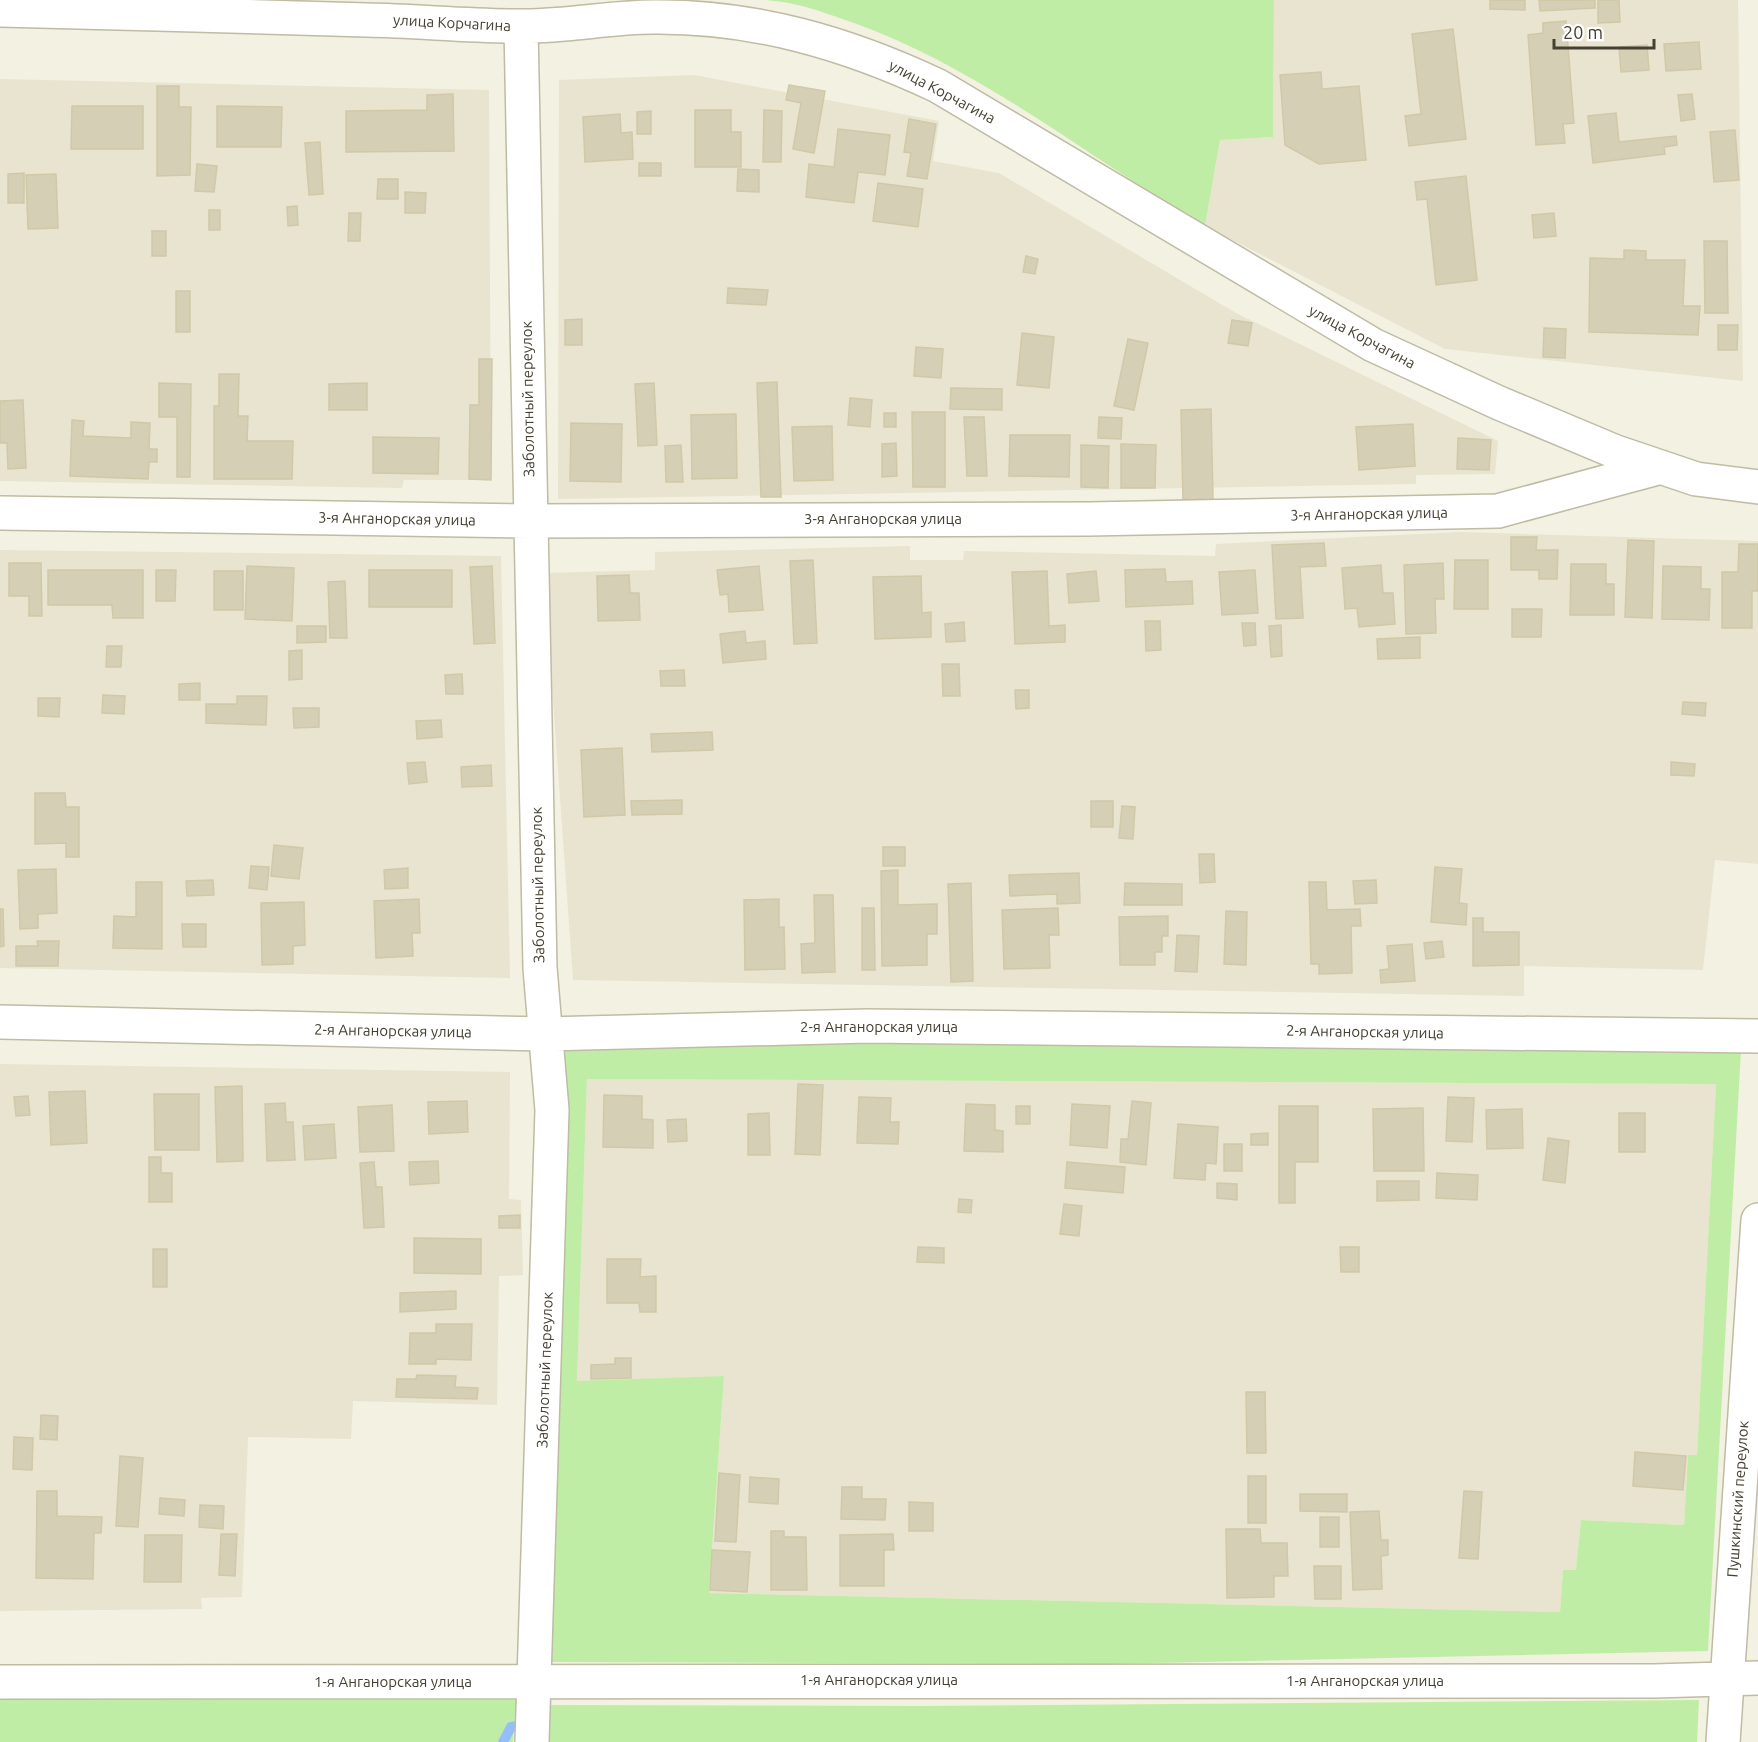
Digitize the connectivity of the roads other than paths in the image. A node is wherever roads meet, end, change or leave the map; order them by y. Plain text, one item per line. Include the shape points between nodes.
1 (0, 10) edge
2 (521, 27) junction
3 (1661, 467) junction
4 (1758, 487) edge
5 (0, 513) edge
6 (530, 521) junction
7 (0, 1022) edge
8 (545, 1034) junction
9 (1758, 1036) edge
10 (1758, 1221) edge
11 (1742, 1679) edge
12 (536, 1680) junction
13 (0, 1682) edge
14 (532, 1742) edge
15 (1723, 1742) edge

1 - 2 street, улица Корчагина
2 - 3 street, улица Корчагина via 652,16 706,18 755,24 866,54 938,86 1373,345 1498,403
2 - 6 street, Заболотный переулок
3 - 4 street via 1696,479
3 - 6 street, 3-я Анганорская улица via 1498,511 1089,519
5 - 6 street, 3-я Анганорская улица
6 - 8 street, Заболотный переулок via 540,968
7 - 8 street, 2-я Анганорская улица
8 - 9 street, 2-я Анганорская улица via 868,1026
8 - 12 street, Заболотный переулок via 552,1110
10 - 11 street, Пушкинский переулок
11 - 12 street, 1-я Анганорская улица
11 - 15 street, Пушкинский переулок
12 - 13 street, 1-я Анганорская улица
12 - 14 street, Заболотный переулок

